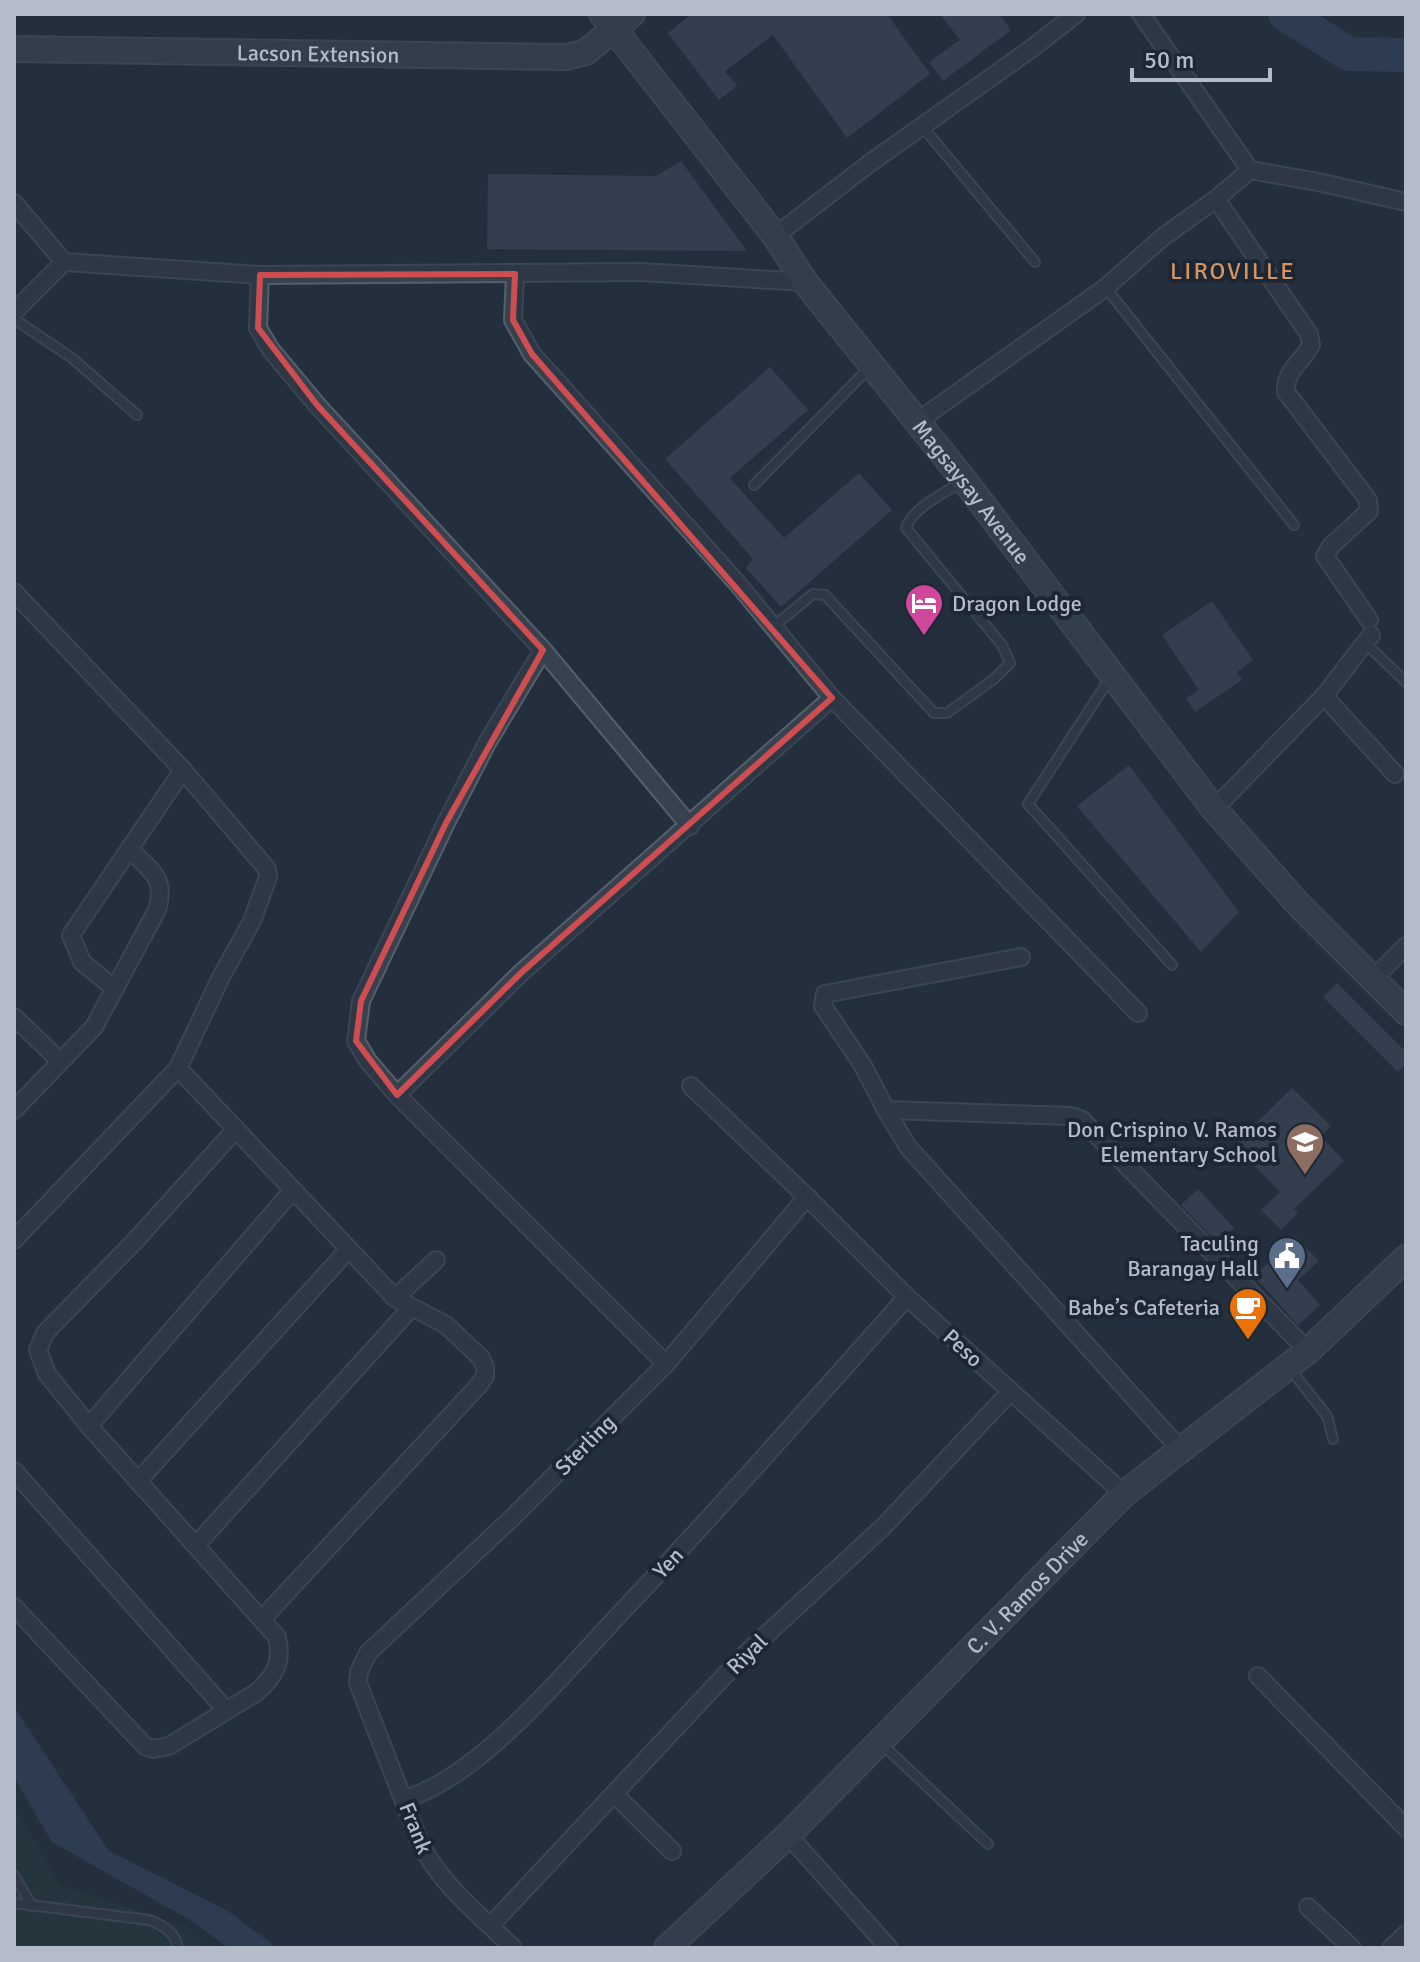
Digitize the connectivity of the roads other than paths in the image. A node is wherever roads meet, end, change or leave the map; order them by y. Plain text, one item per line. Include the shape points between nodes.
1 (1076, 14) edge
2 (1141, 14) edge
3 (616, 19) edge
4 (14, 49) edge
5 (922, 126) junction
6 (1250, 170) junction
7 (1216, 199) junction
8 (1406, 202) edge
9 (14, 203) edge
10 (775, 236) junction
11 (64, 262) junction
12 (1035, 262) dead end
13 (515, 274) junction
14 (260, 275) junction
15 (805, 282) junction
16 (1105, 288) junction
17 (14, 312) edge
18 (14, 319) edge
19 (873, 364) junction
20 (137, 415) dead end
21 (918, 421) junction
22 (964, 480) junction
23 (754, 485) dead end
24 (1294, 525) dead end
25 (14, 592) edge
26 (774, 626) junction
27 (1368, 632) junction
28 (543, 650) junction
29 (1112, 674) junction
30 (1406, 682) edge
31 (1324, 696) junction
32 (832, 698) junction
33 (183, 770) junction
34 (1395, 774) dead end
35 (1214, 809) junction
36 (690, 826) junction
37 (129, 849) junction
38 (1406, 946) edge
39 (1021, 957) dead end
40 (1172, 965) dead end
41 (1373, 979) junction
42 (115, 989) junction
43 (1406, 1012) edge
44 (1138, 1013) dead end
45 (14, 1017) edge
46 (60, 1061) junction
47 (178, 1068) junction
48 (691, 1086) dead end
49 (397, 1095) junction
50 (14, 1110) edge
51 (886, 1110) junction
52 (236, 1129) junction
53 (293, 1190) junction
54 (807, 1197) junction
55 (14, 1240) edge
56 (348, 1250) junction
57 (1406, 1258) edge
58 (436, 1260) dead end
59 (907, 1297) junction
60 (395, 1298) junction
61 (411, 1308) junction
62 (1308, 1351) junction
63 (666, 1364) junction
64 (1288, 1366) junction
65 (1011, 1391) junction
66 (89, 1426) junction
67 (1333, 1439) dead end
68 (1180, 1449) junction
69 (14, 1471) edge
70 (138, 1481) junction
71 (1124, 1494) junction
72 (197, 1544) junction
73 (14, 1607) edge
74 (262, 1619) junction
75 (1258, 1676) dead end
76 (358, 1683) joint
77 (226, 1710) junction
78 (880, 1742) junction
79 (614, 1794) junction
80 (405, 1799) junction
81 (1406, 1828) edge
82 (788, 1835) junction
83 (988, 1844) dead end
84 (672, 1851) dead end
85 (14, 1875) edge
86 (14, 1903) edge
87 (32, 1906) junction
88 (1308, 1907) dead end
89 (491, 1925) junction
90 (1406, 1934) edge
91 (178, 1948) edge
92 (513, 1948) edge
93 (667, 1948) edge
94 (889, 1948) edge
95 (1352, 1948) edge
96 (1391, 1948) edge

1 - 5 street
2 - 6 street
3 - 4 street, Lacson Extension via 586,52 567,57
3 - 10 street, Magsaysay Avenue
5 - 10 street
5 - 12 lane
6 - 7 street
6 - 8 street
7 - 16 street
7 - 27 street via 1309,334 1311,345 1285,382 1286,392 1368,500 1369,511 1325,556
9 - 11 street
10 - 15 street, Magsaysay Avenue
11 - 14 street
11 - 17 street
13 - 14 street
13 - 15 street via 642,272
13 - 26 street via 513,320 532,354
14 - 28 street via 258,328 271,350
15 - 19 street, Magsaysay Avenue
16 - 21 street
16 - 24 lane
18 - 20 lane via 72,358
19 - 21 street, Magsaysay Avenue
19 - 23 lane
21 - 22 street, Magsaysay Avenue
22 - 26 lane via 917,512 906,528 1002,645 1010,663 994,679 947,713 934,713 825,595 813,594
22 - 29 street, Magsaysay Avenue
25 - 33 street
26 - 32 street
27 - 30 lane
27 - 31 street
28 - 36 street
28 - 49 street via 487,743 361,1001 356,1041
29 - 35 street, Magsaysay Avenue
29 - 40 lane via 1028,804
31 - 34 street
31 - 35 street
32 - 36 street
32 - 44 street
33 - 37 street
33 - 47 street via 267,869 268,877 252,921
35 - 41 street, Magsaysay Avenue
36 - 49 street via 522,972
37 - 42 street via 159,880 162,893
37 - 42 street via 71,935 82,962
38 - 41 street
39 - 51 street via 825,994 823,1006
41 - 43 street, Magsaysay Avenue
42 - 46 street via 94,1027
45 - 46 street
46 - 50 street
47 - 52 street
47 - 55 street
48 - 54 street, Peso
49 - 63 street
51 - 62 street via 1082,1120
51 - 68 street via 908,1147
52 - 53 street
52 - 66 street via 45,1333 38,1350 47,1374
53 - 56 street
53 - 66 street
54 - 59 street, Peso
54 - 63 street, Sterling
56 - 60 street
56 - 70 street
57 - 62 street, C. V. Ramos Drive
58 - 60 street
59 - 65 street, Peso
59 - 80 street, Yen via 693,1537 517,1721 456,1776
60 - 61 street
61 - 72 street
61 - 74 street via 446,1325 485,1367 485,1376
62 - 64 street, C. V. Ramos Drive
63 - 76 street, Sterling via 368,1653
64 - 67 lane via 1327,1416
64 - 68 street, C. V. Ramos Drive
65 - 71 street, Peso
65 - 79 street, Riyal via 884,1526 742,1657
66 - 70 street
68 - 71 street, C. V. Ramos Drive
69 - 77 street
70 - 72 street
71 - 78 street, C. V. Ramos Drive
72 - 74 street
73 - 77 street via 145,1746 169,1746
74 - 77 street via 277,1637 278,1667 257,1692
75 - 81 street
76 - 80 street, Frank
78 - 82 street, C. V. Ramos Drive
78 - 83 lane
79 - 84 street
79 - 89 street, Riyal
80 - 89 street, Frank via 432,1866
82 - 93 street, C. V. Ramos Drive
82 - 94 street
85 - 87 lane
86 - 87 lane
87 - 91 lane via 149,1920 171,1932
88 - 95 street
89 - 92 street, Frank
90 - 96 street

